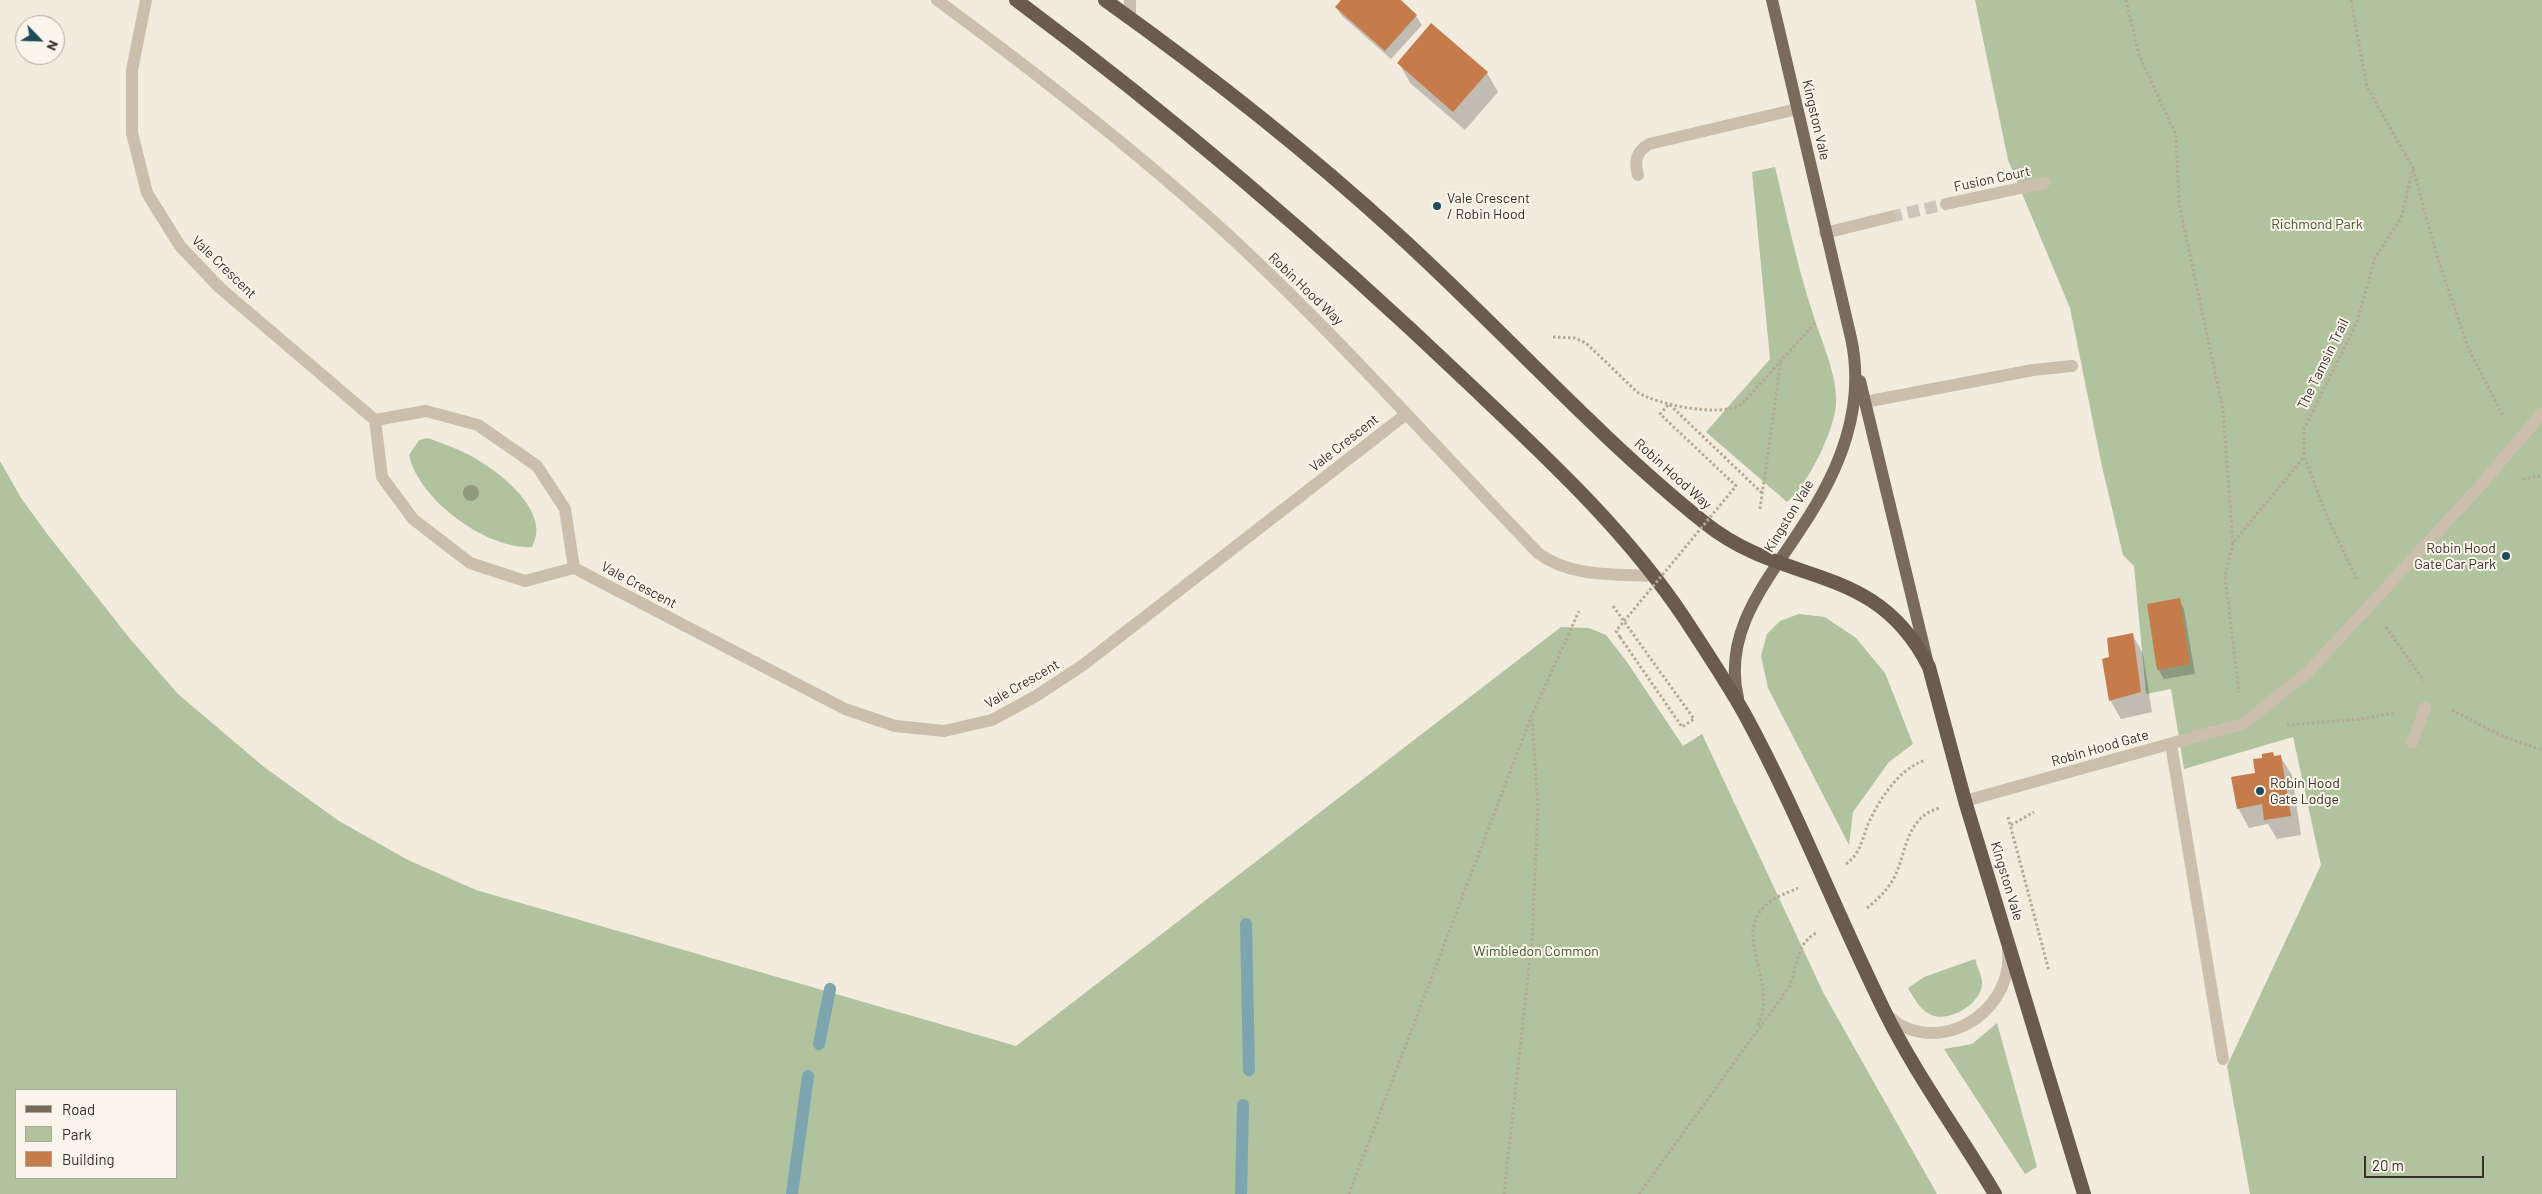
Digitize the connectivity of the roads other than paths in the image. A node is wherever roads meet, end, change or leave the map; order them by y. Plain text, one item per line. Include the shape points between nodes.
1 (146, 0) edge
2 (937, 0) edge
3 (1016, 0) edge
4 (1105, 0) edge
5 (1130, 0) edge
6 (1772, 0) edge
7 (1130, 18) junction
8 (1796, 108) junction
9 (1638, 175) dead end
10 (2044, 183) dead end
11 (1946, 204) tunnel mouth
12 (1890, 216) tunnel mouth
13 (1825, 233) junction
14 (1856, 361) junction
15 (2072, 366) dead end
16 (1865, 402) junction
17 (2542, 413) edge
18 (1405, 415) junction
19 (375, 420) junction
20 (1778, 564) junction
21 (574, 568) junction
22 (1652, 576) junction
23 (1929, 667) junction
24 (2425, 708) road end
25 (1744, 712) junction
26 (2176, 742) junction
27 (2412, 743) dead end
28 (1966, 801) junction
29 (2007, 937) junction
30 (1886, 1014) junction
31 (2223, 1058) dead end
32 (1995, 1194) edge
33 (2084, 1194) edge

1 - 19 street, Vale Crescent via 132,70 132,132 147,193 180,246 220,288
2 - 18 street, Robin Hood Way via 1034,71 1214,222 1346,350
3 - 22 highway via 1164,113 1354,276 1544,456
4 - 7 highway, Robin Hood Way
5 - 7 street
6 - 8 main road, Kingston Vale
7 - 20 highway, Robin Hood Way via 1212,79 1394,231 1628,456 1690,511 1738,546
8 - 9 street via 1649,144 1636,156
8 - 13 main road, Kingston Vale
10 - 11 street, Fusion Court
12 - 13 street
13 - 14 main road, Kingston Vale
14 - 16 main road
14 - 20 main road, Kingston Vale via 1853,414 1835,470
15 - 16 street via 2033,370
16 - 23 main road
17 - 26 street, Robin Hood Gate via 2480,486 2308,672 2243,724
18 - 21 street, Vale Crescent via 1083,665 992,720 944,731 895,726 845,709
18 - 22 street, Robin Hood Way via 1547,560 1587,572
19 - 21 street via 426,411 478,425 537,466 565,509
19 - 21 street via 382,477 413,519 470,563 525,581
20 - 23 highway, Kingston Vale via 1832,580 1871,599 1906,631
20 - 25 main road via 1744,620 1737,643 1733,664 1735,686
22 - 25 highway via 1684,618
23 - 28 highway, Kingston Vale
24 - 27 street
25 - 30 highway
26 - 28 street, Robin Hood Gate
26 - 31 street
28 - 29 highway, Kingston Vale
29 - 30 street via 2006,980 1997,999 1982,1015 1964,1026 1943,1032 1922,1032 1901,1025
29 - 33 highway, Kingston Vale
30 - 32 highway

